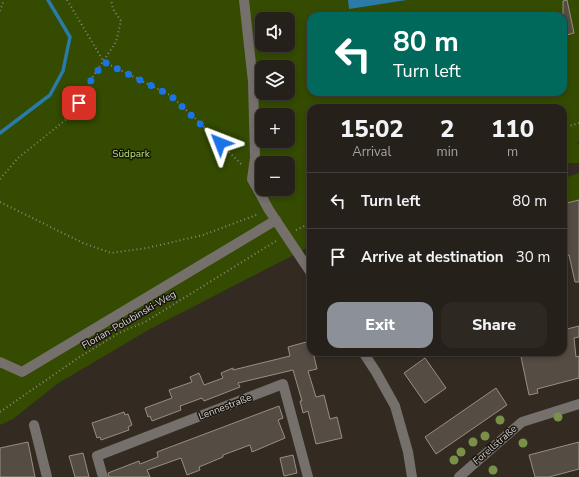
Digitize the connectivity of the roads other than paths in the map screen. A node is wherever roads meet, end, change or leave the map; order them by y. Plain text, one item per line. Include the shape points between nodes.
1 (244, 0) edge
2 (276, 220) junction
3 (307, 267) edge
4 (366, 356) edge
5 (0, 362) edge
6 (579, 404) edge
7 (34, 425) dead end
8 (47, 477) edge
9 (103, 477) edge
10 (308, 477) edge
11 (412, 477) edge
12 (459, 477) edge

1 - 2 street via 253,82 256,158 252,179
2 - 3 street
2 - 5 street via 22,372
4 - 11 street via 395,406
6 - 12 street, Forellstraße via 522,422
7 - 8 street
9 - 10 street, Lennestraße via 98,456 283,384

